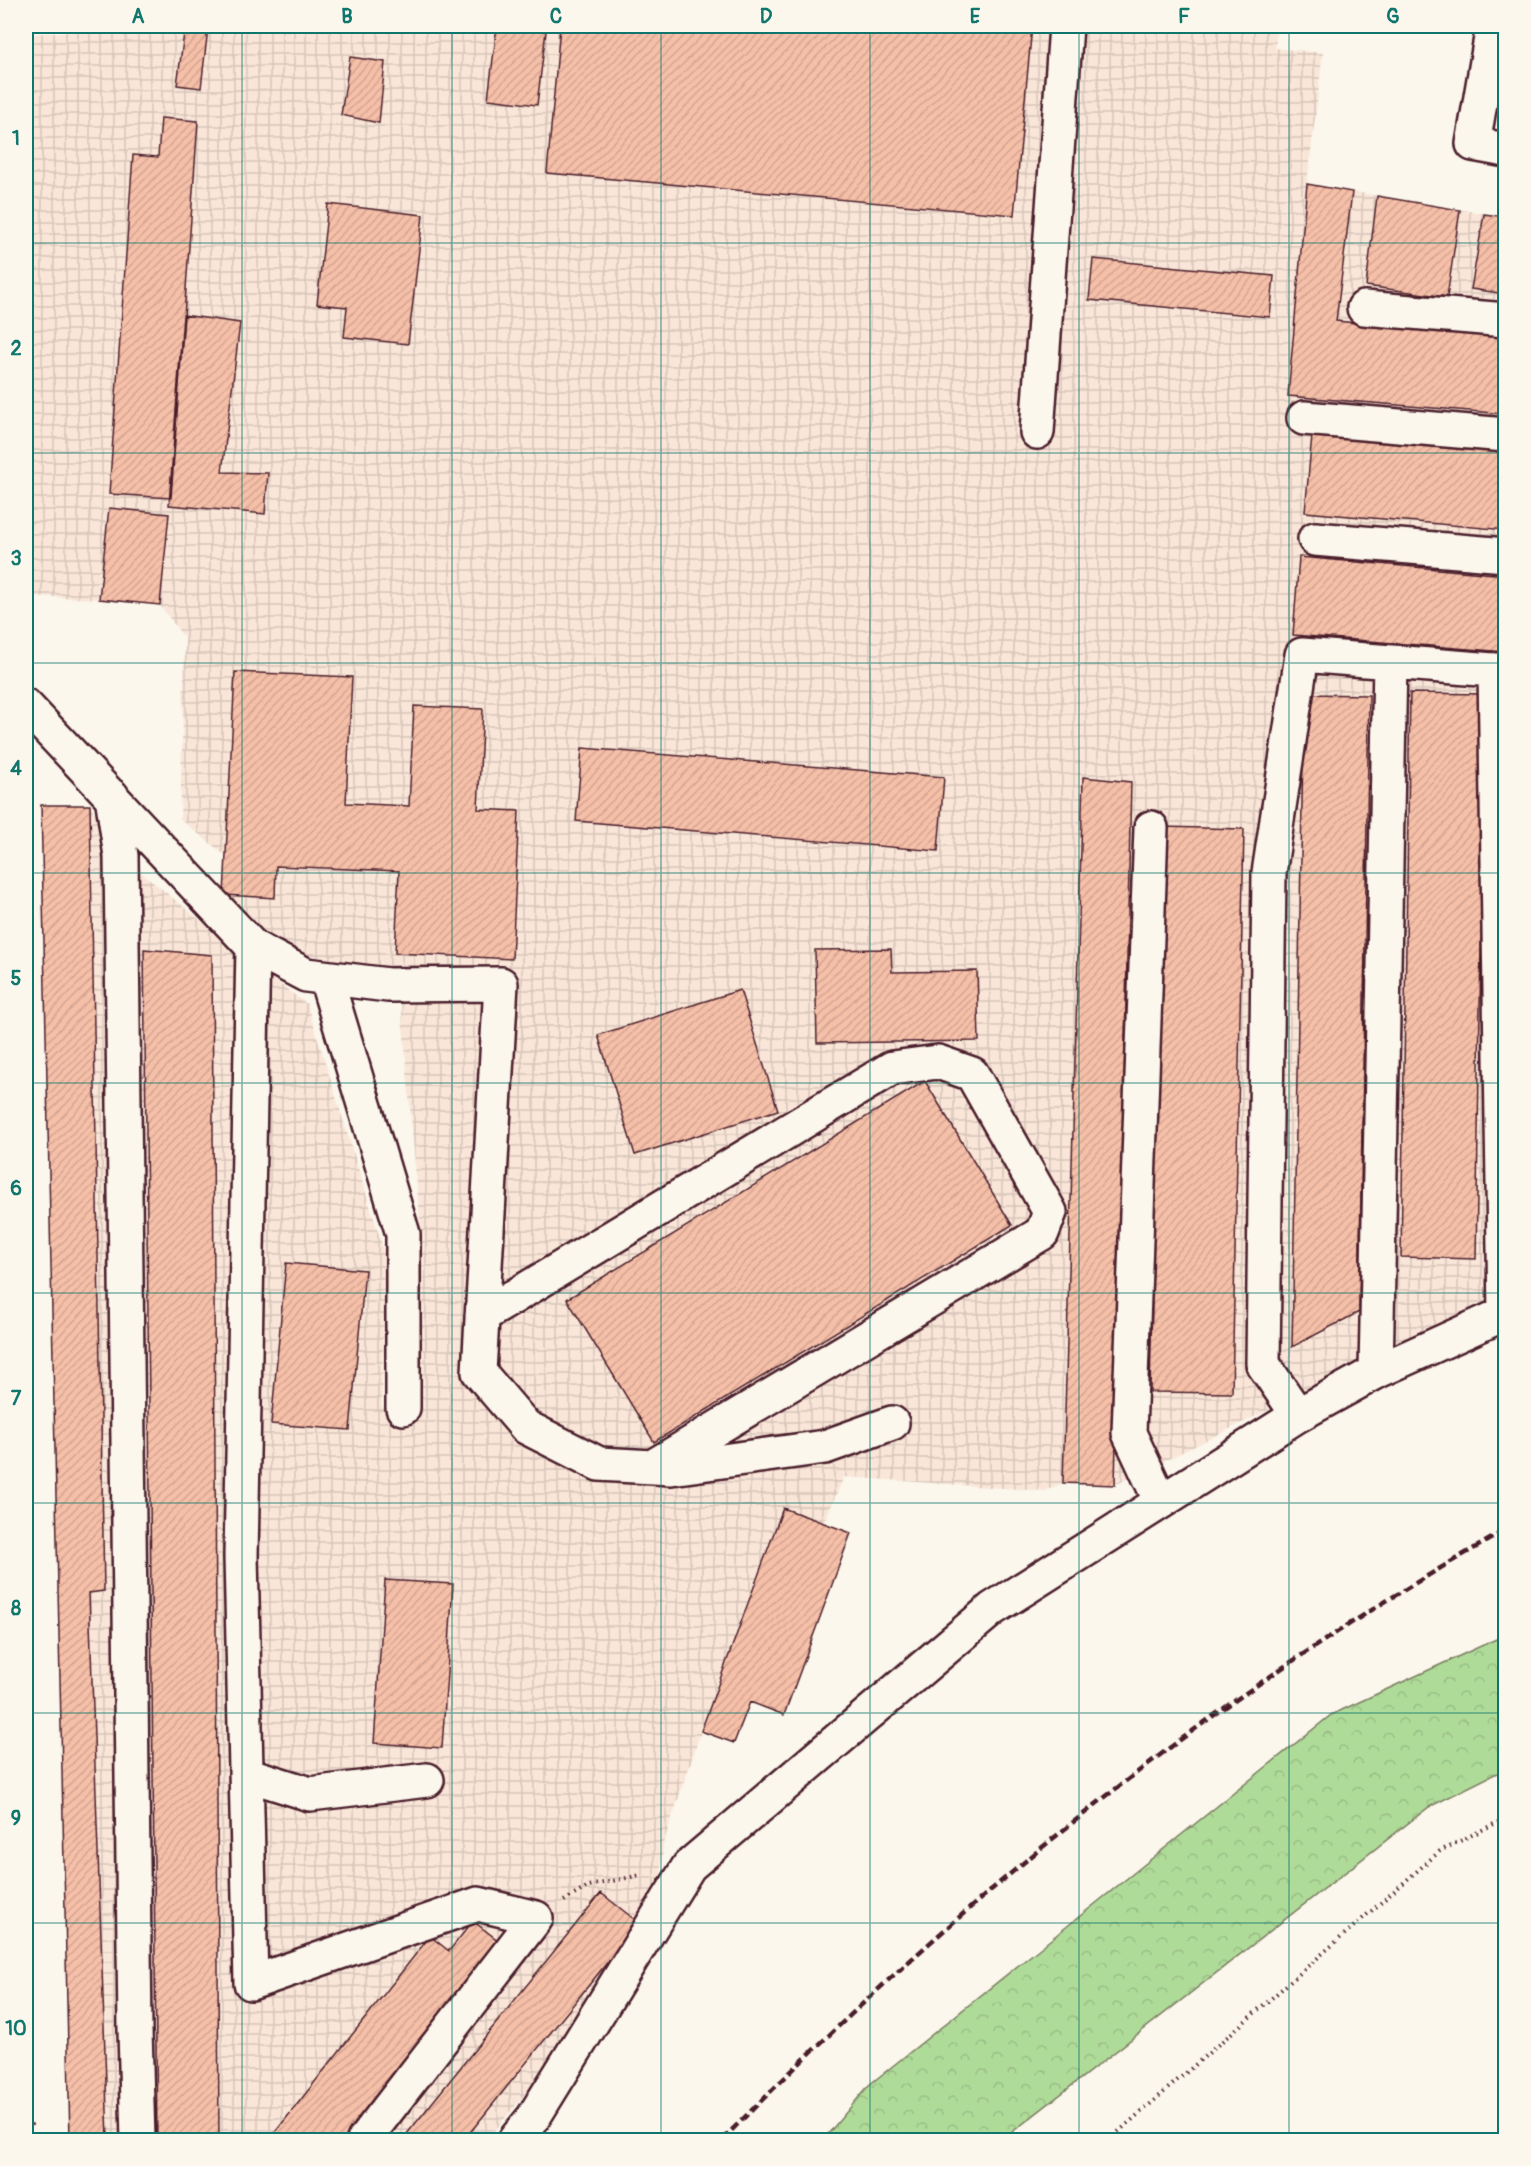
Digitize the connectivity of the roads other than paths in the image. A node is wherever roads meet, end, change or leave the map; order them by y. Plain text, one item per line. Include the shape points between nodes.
1 (1066, 26) edge
2 (1493, 26) edge
3 (1506, 150) edge
4 (1364, 308) dead end
5 (1506, 320) edge
6 (1304, 418) dead end
7 (1037, 432) dead end
8 (1506, 435) edge
9 (1315, 539) dead end
10 (1506, 555) edge
11 (1390, 662) junction
12 (1500, 671) edge
13 (27, 707) edge
14 (112, 796) junction
15 (1151, 828) dead end
16 (253, 947) junction
17 (326, 978) junction
18 (1505, 1313) edge
19 (482, 1316) junction
20 (1376, 1372) junction
21 (403, 1408) dead end
22 (1298, 1415) junction
23 (892, 1423) dead end
24 (652, 1467) junction
25 (1161, 1502) junction
26 (246, 1774) junction
27 (427, 1780) dead end
28 (138, 2140) edge
29 (364, 2140) edge
30 (515, 2140) edge

1 - 7 lane
2 - 3 lane via 1473,144
4 - 5 lane
6 - 8 lane
9 - 10 lane
11 - 12 lane
11 - 20 lane
11 - 22 lane via 1302,655 1269,873 1263,1364
12 - 18 lane
13 - 14 lane
14 - 16 lane
14 - 28 lane via 121,856
15 - 25 lane via 1129,1433
16 - 17 lane via 306,975
16 - 26 lane via 241,1556
17 - 19 lane via 388,985 501,984
17 - 21 lane via 403,1234
18 - 20 lane
19 - 24 lane via 479,1372 526,1426 599,1464
19 - 24 lane via 892,1068 938,1062 972,1074 1050,1212 1042,1233
20 - 22 lane
22 - 25 lane
23 - 24 lane via 825,1447 671,1468
25 - 30 lane via 992,1609 689,1866 533,2118
26 - 27 lane via 310,1794
26 - 29 lane via 251,1983 478,1904 536,1918

